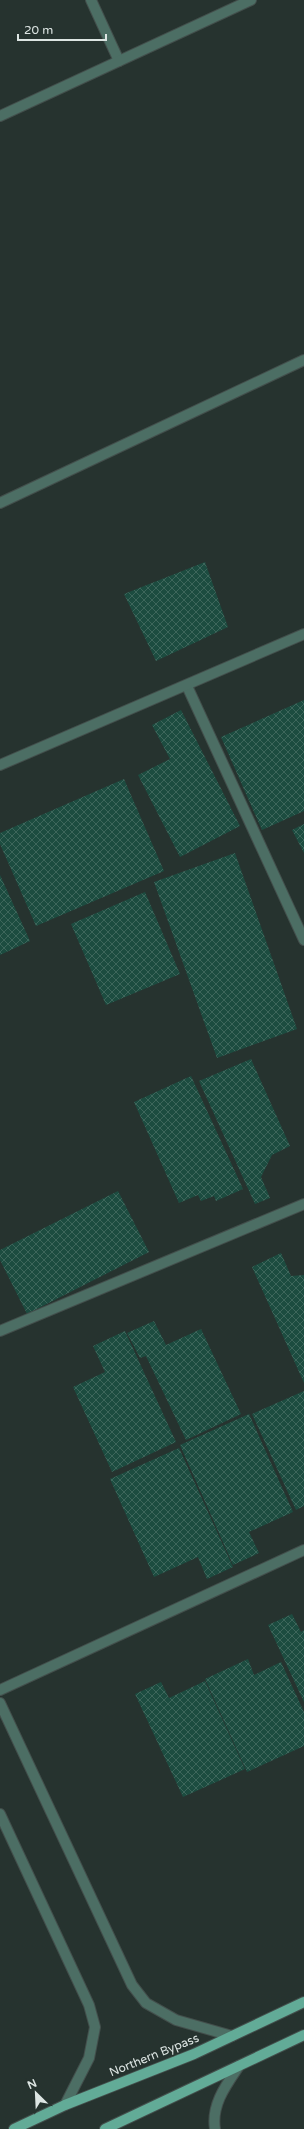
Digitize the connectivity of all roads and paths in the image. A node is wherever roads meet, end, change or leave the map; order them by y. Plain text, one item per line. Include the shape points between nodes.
1 (91, 0) edge
2 (250, 0) edge
3 (119, 61) junction
4 (0, 116) edge
5 (304, 360) edge
6 (0, 503) edge
7 (304, 634) edge
8 (187, 686) junction
9 (0, 765) edge
10 (304, 940) edge
11 (304, 1204) edge
12 (0, 1331) edge
13 (304, 1550) edge
14 (0, 1690) edge
15 (0, 1703) edge
16 (0, 1814) edge
17 (304, 2002) edge
18 (304, 2035) edge
19 (232, 2036) junction
20 (239, 2066) junction
21 (65, 2105) junction
22 (14, 2129) edge
23 (106, 2129) edge
24 (215, 2129) edge

1 - 3 street
2 - 3 street
3 - 4 street
5 - 6 street
7 - 8 street
8 - 9 street
8 - 10 street
11 - 12 street
13 - 14 street
15 - 19 street via 132,1985 146,2003 176,2020
16 - 21 street via 89,2005 95,2027 90,2058
17 - 19 main road, Northern Bypass
18 - 20 main road
19 - 21 main road, Northern Bypass via 194,2054
20 - 23 main road
20 - 24 street via 222,2092 213,2117
21 - 22 main road, Northern Bypass

